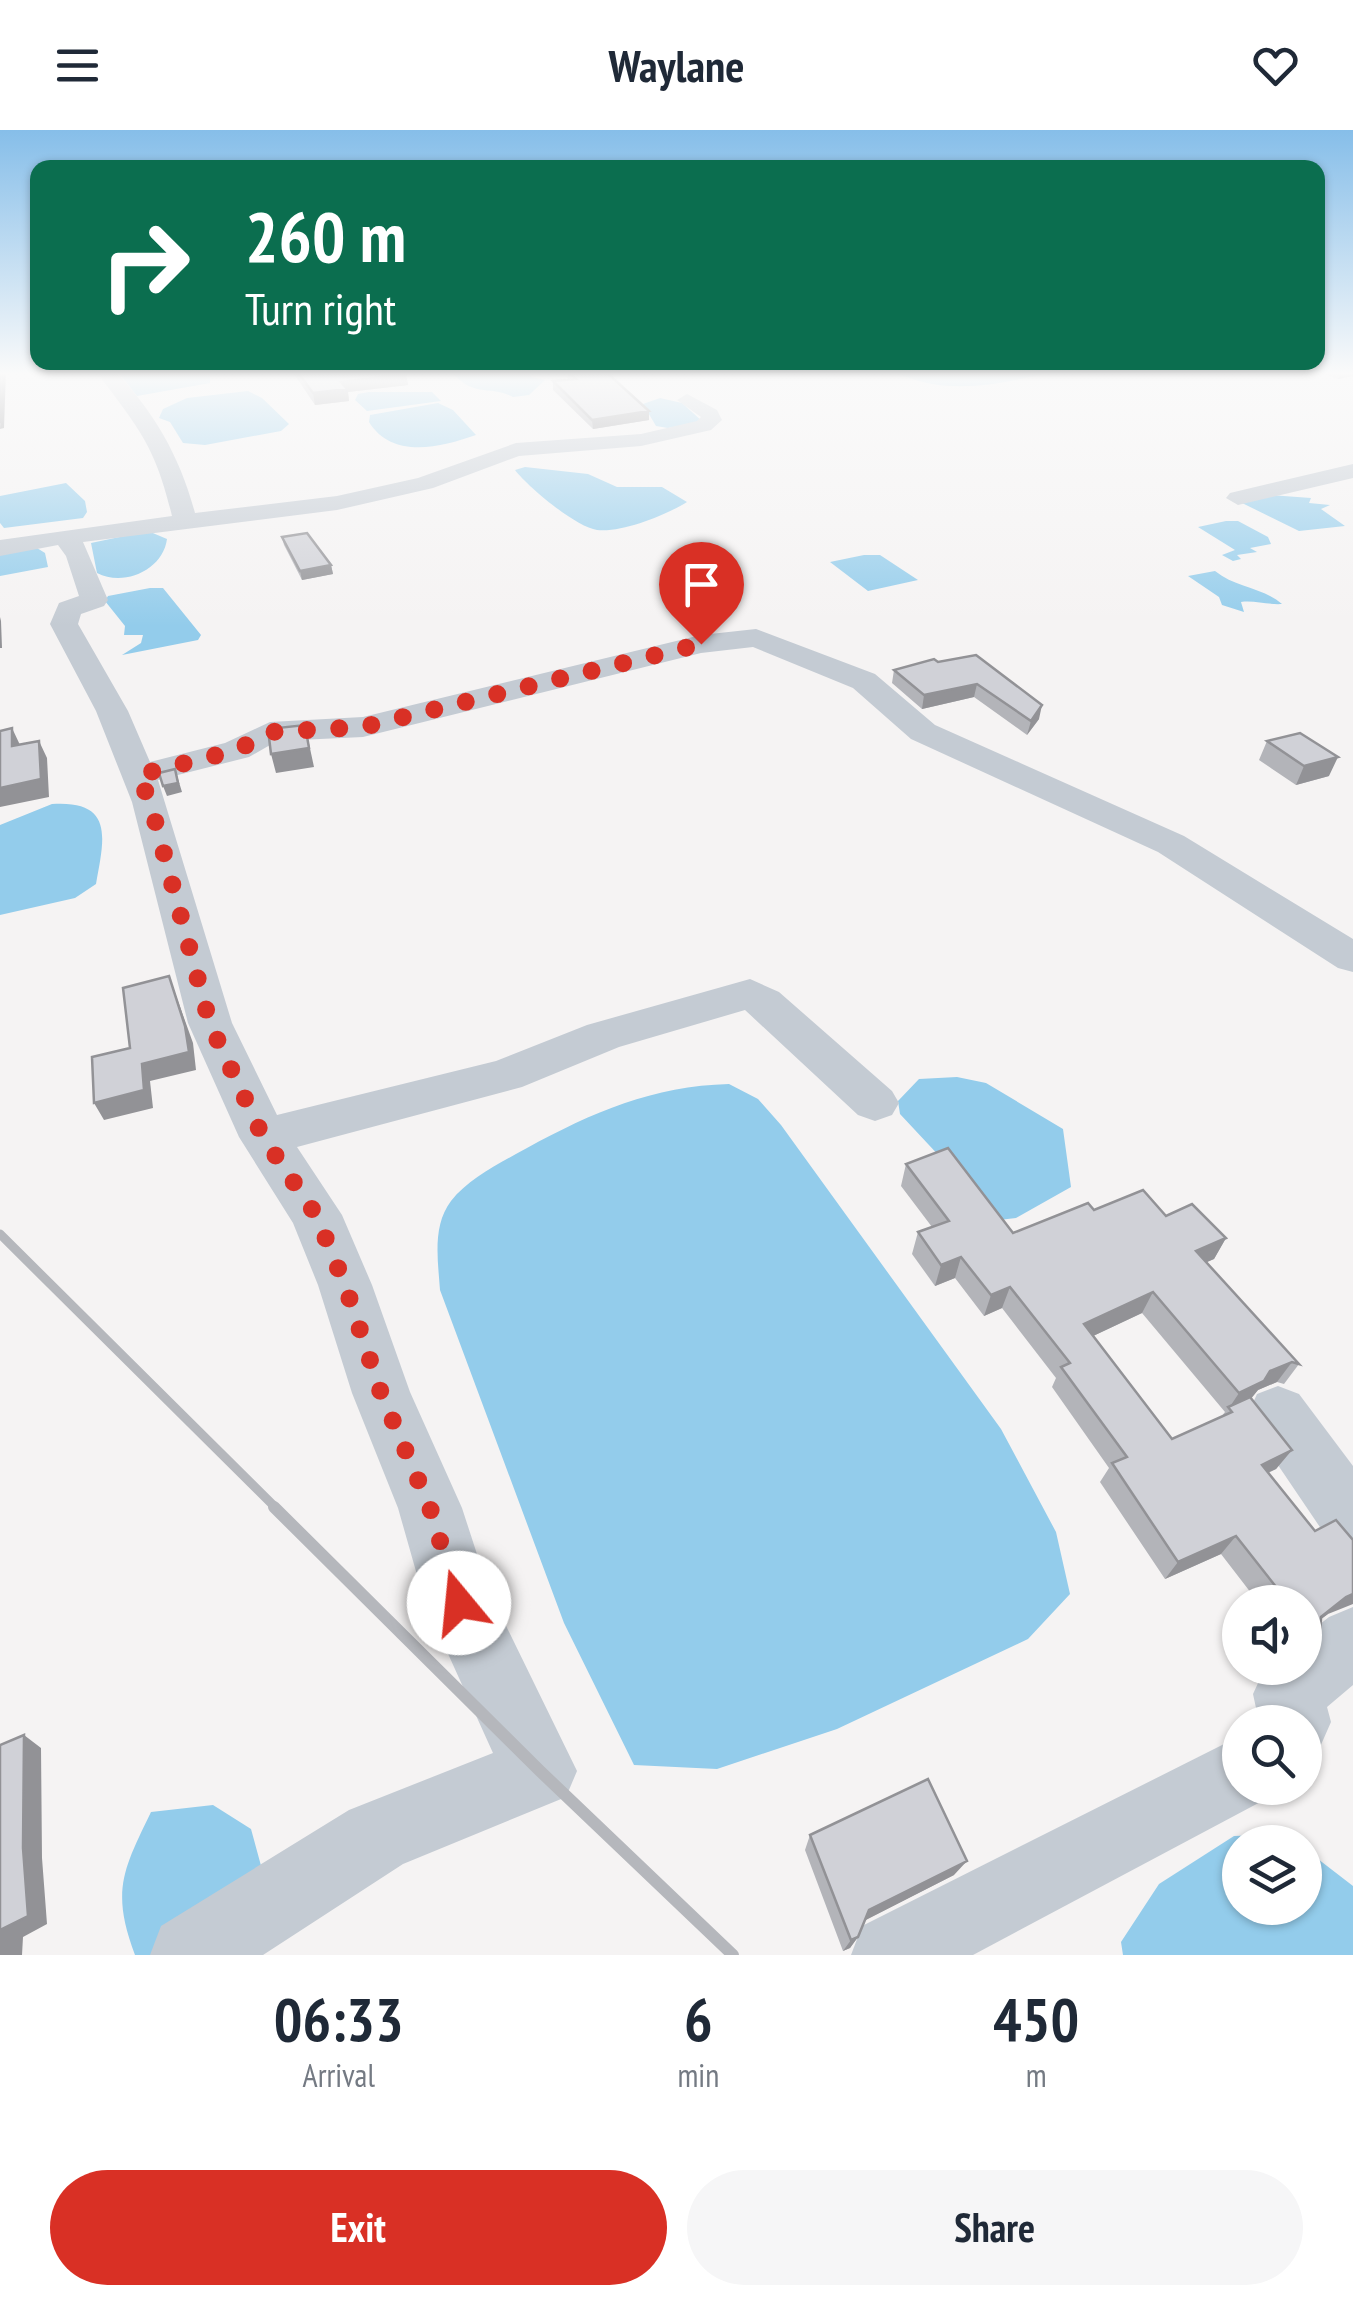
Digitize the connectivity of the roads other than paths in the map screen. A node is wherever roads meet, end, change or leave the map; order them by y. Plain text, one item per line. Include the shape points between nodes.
1 (165, 456) edge
2 (498, 456) edge
3 (1353, 471) edge
4 (1238, 498) dead end
5 (186, 524) junction
6 (63, 537) junction
7 (0, 548) edge
8 (138, 775) junction
9 (1353, 958) edge
10 (875, 1103) dead end
11 (263, 1137) junction
12 (1278, 1414) dead end
13 (1353, 1520) edge
14 (1353, 1641) edge
15 (1291, 1705) edge
16 (1222, 1782) edge
17 (190, 1955) edge
18 (891, 1955) edge

1 - 5 street
2 - 5 street via 392,492
3 - 4 street
5 - 6 street
6 - 7 street
6 - 8 street via 79,556 94,600 70,609 64,624
8 - 9 street via 237,750 270,732 363,727 701,644 756,638 864,681 923,732 1171,844
8 - 11 street via 210,1024
10 - 11 street via 750,994 603,1036 506,1075
11 - 17 street via 316,1215 430,1508 459,1603 540,1771 376,1837
12 - 13 street
14 - 15 street via 1288,1694
16 - 18 street

